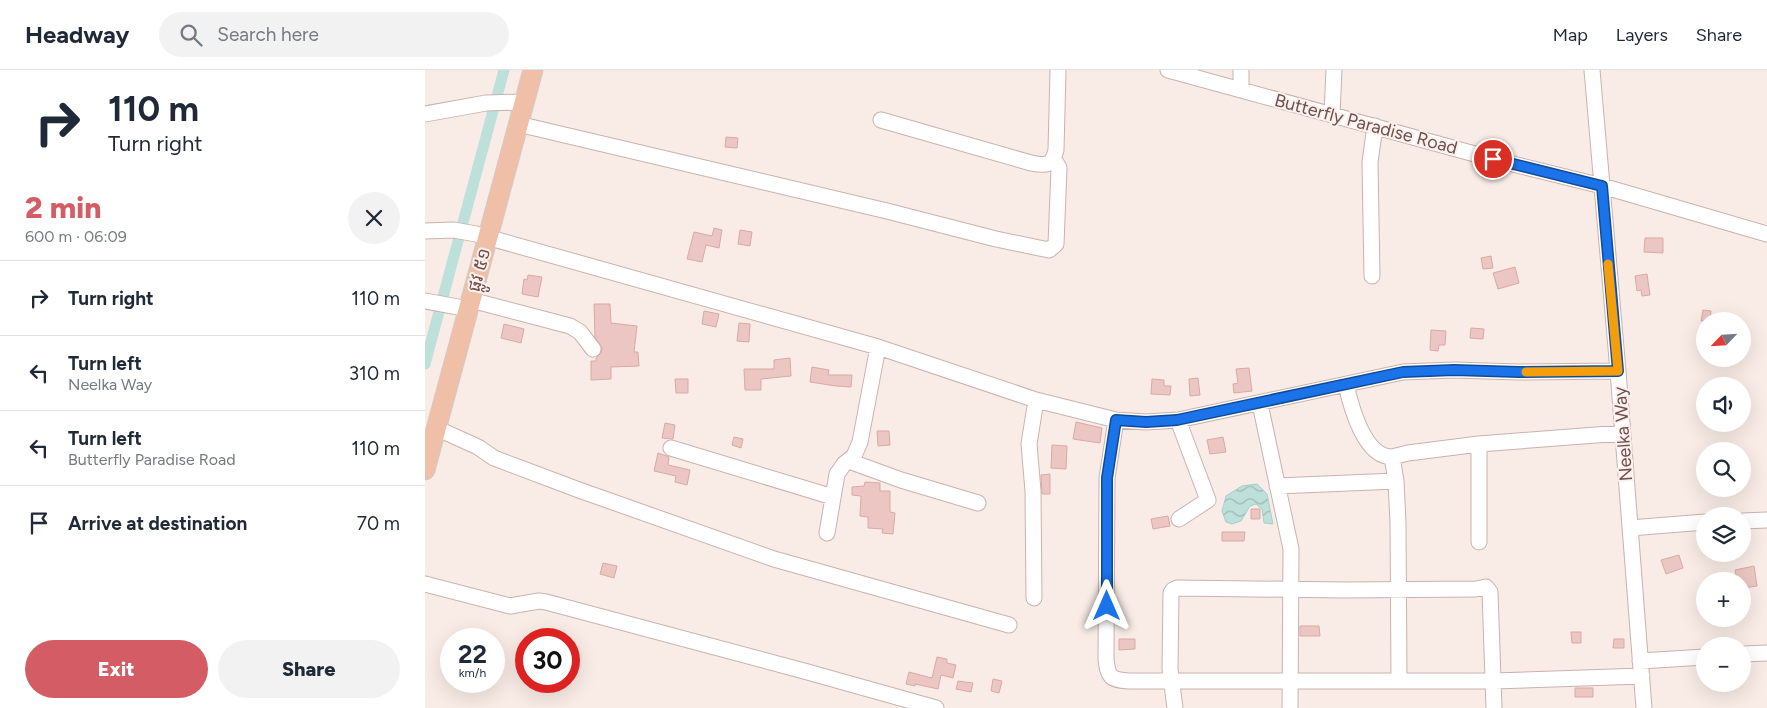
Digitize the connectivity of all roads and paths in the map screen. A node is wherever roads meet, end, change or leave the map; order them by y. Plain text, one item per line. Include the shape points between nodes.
1 (533, 70) edge
2 (1058, 70) edge
3 (1168, 70) edge
4 (1241, 70) edge
5 (1334, 70) edge
6 (1592, 70) edge
7 (1241, 90) junction
8 (524, 102) junction
9 (425, 114) edge
10 (1332, 114) junction
11 (881, 120) dead end
12 (518, 124) junction
13 (1375, 126) junction
14 (1054, 159) junction
15 (1602, 186) junction
16 (425, 230) edge
17 (1767, 234) edge
18 (482, 236) junction
19 (1372, 276) dead end
20 (450, 303) edge
21 (878, 347) junction
22 (593, 348) dead end
23 (1618, 371) junction
24 (1346, 384) junction
25 (1036, 400) junction
26 (1260, 404) junction
27 (1116, 420) junction
28 (1177, 420) junction
29 (436, 428) junction
30 (1622, 433) junction
31 (1479, 444) junction
32 (671, 448) dead end
33 (1392, 457) junction
34 (849, 461) junction
35 (425, 470) edge
36 (1396, 481) junction
37 (1277, 486) junction
38 (833, 497) junction
39 (978, 503) dead end
40 (1179, 519) dead end
41 (1767, 520) edge
42 (1751, 521) edge
43 (1696, 523) edge
44 (1630, 528) junction
45 (827, 533) dead end
46 (1479, 542) dead end
47 (426, 584) edge
48 (1398, 589) junction
49 (1292, 590) junction
50 (1034, 598) dead end
51 (1009, 624) dead end
52 (1767, 653) edge
53 (1751, 654) edge
54 (1696, 659) edge
55 (1641, 668) junction
56 (1172, 680) junction
57 (1493, 680) junction
58 (1291, 681) junction
59 (1399, 681) junction
60 (936, 708) edge
61 (1175, 708) edge
62 (1290, 708) edge
63 (1494, 708) edge
64 (1644, 708) edge

1 - 8 main road, ផ្លូវ ៥១
2 - 14 street
3 - 7 street, Butterfly Paradise Road
4 - 7 street
5 - 10 street
6 - 15 street, Neelka Way
7 - 10 street, Butterfly Paradise Road
8 - 9 street via 486,103
8 - 12 main road, ផ្លូវ ៥១
10 - 13 street, Butterfly Paradise Road
11 - 14 street via 1031,163 1049,164
12 - 14 street via 1049,250 1056,244 1058,223 1059,168
12 - 18 main road, ផ្លូវ ៥១
13 - 15 street, Butterfly Paradise Road
13 - 19 street via 1370,162
15 - 17 street, Butterfly Paradise Road
15 - 23 street, Neelka Way
16 - 18 street via 453,230
18 - 20 main road, ផ្លូវ ៥១
18 - 21 street
20 - 22 street via 570,326 580,332
20 - 29 main road, ផ្លូវ ៥១
21 - 25 street
21 - 34 street via 860,442
23 - 24 street via 1403,372
23 - 30 street, Neelka Way
24 - 26 street
24 - 33 street via 1364,436 1377,453
25 - 27 street
25 - 50 street via 1029,444
26 - 28 street
26 - 37 street
27 - 28 street
27 - 56 street via 1106,495 1107,671 1109,676 1119,681
28 - 40 street via 1208,500
29 - 35 main road, ផ្លូវ ៥១
29 - 51 street via 494,458 774,559
30 - 31 street
30 - 44 street, Neelka Way
31 - 33 street
31 - 46 street
32 - 38 street
33 - 36 street
34 - 38 street via 839,469
34 - 39 street
36 - 37 street
36 - 48 street
37 - 49 street via 1291,549
38 - 45 street
41 - 42 street
43 - 44 street
44 - 55 street, Neelka Way
47 - 60 street via 510,606 545,602
48 - 49 street
48 - 57 street via 1486,587 1489,590
48 - 59 street
49 - 56 street via 1173,590
49 - 58 street
52 - 53 street
54 - 55 street
55 - 57 street
55 - 64 street, Neelka Way
56 - 58 street
56 - 61 street
57 - 59 street
57 - 63 street
58 - 59 street
58 - 62 street

